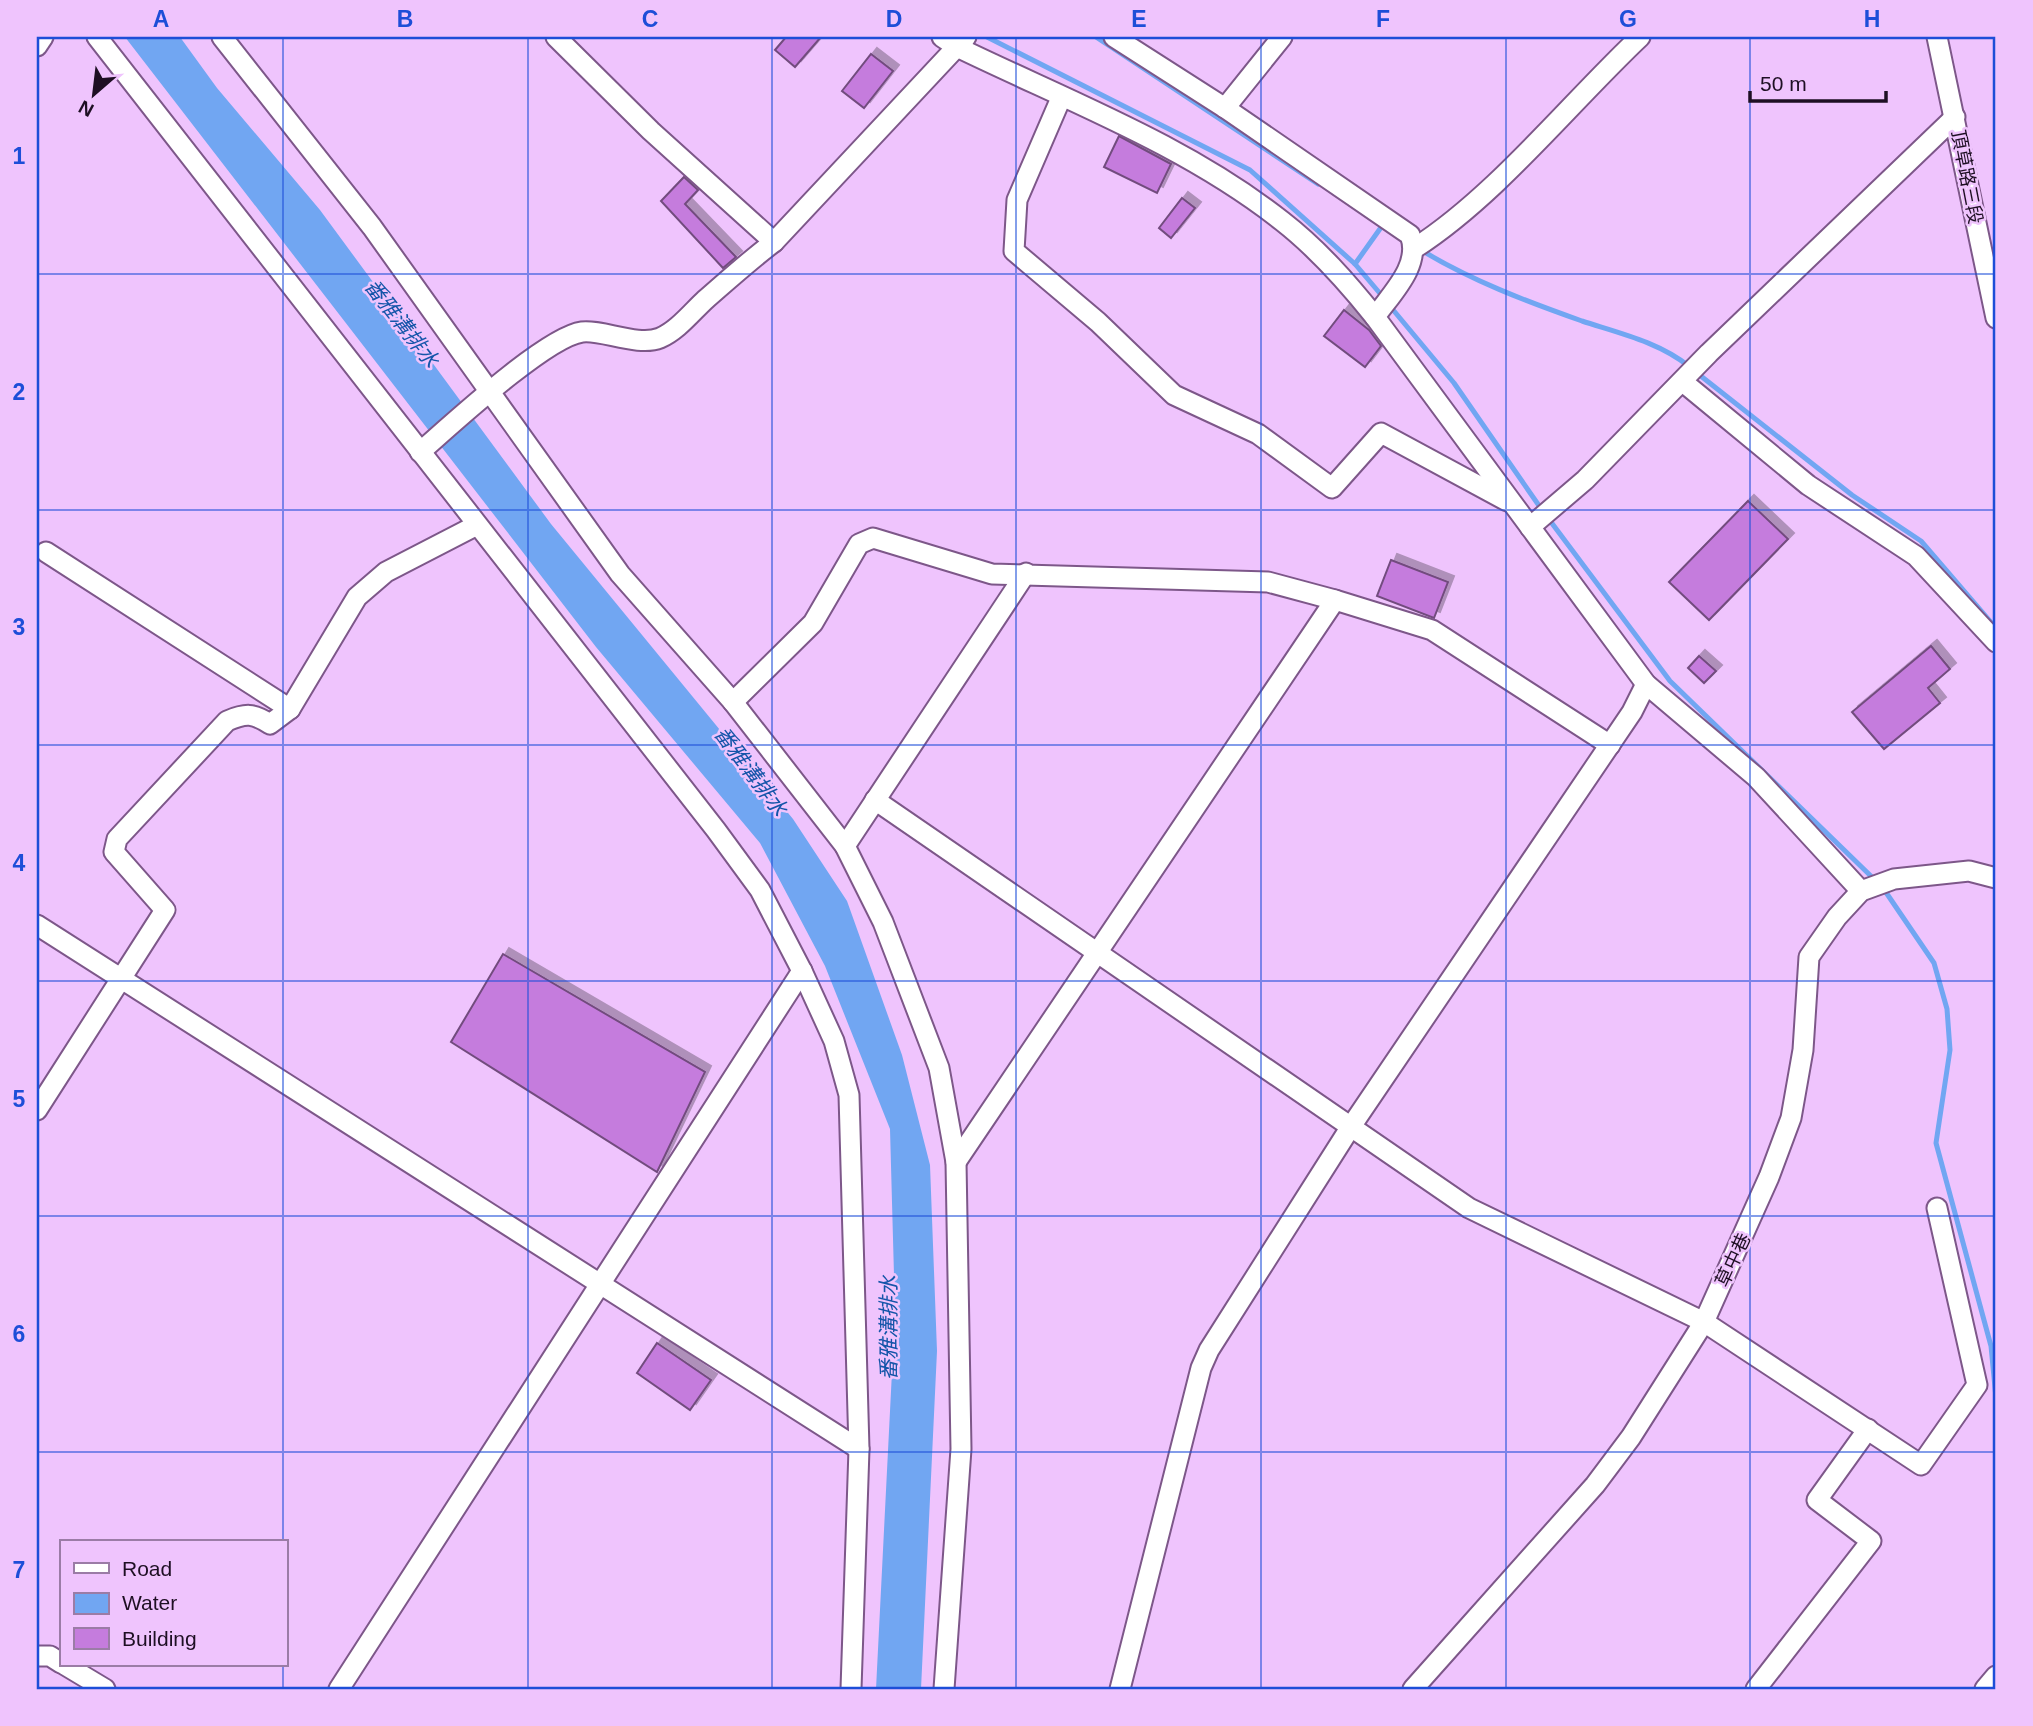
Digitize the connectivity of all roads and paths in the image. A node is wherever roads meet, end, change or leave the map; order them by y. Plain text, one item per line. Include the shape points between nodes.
1 (43, 37) edge
2 (97, 37) edge
3 (222, 37) edge
4 (556, 37) edge
5 (1114, 37) edge
6 (1282, 37) edge
7 (1640, 37) edge
8 (1937, 37) edge
9 (955, 40) edge
10 (37, 46) edge
11 (1061, 98) junction
12 (1225, 108) junction
13 (1955, 117) junction
14 (774, 242) junction
15 (1415, 248) junction
16 (1375, 317) junction
17 (1996, 318) edge
18 (1683, 382) junction
19 (488, 393) junction
20 (420, 452) junction
21 (1514, 505) junction
22 (1539, 518) junction
23 (477, 525) junction
24 (46, 552) dead end
25 (1026, 573) junction
26 (1335, 600) junction
27 (1996, 642) edge
28 (1646, 684) junction
29 (733, 702) junction
30 (290, 709) junction
31 (1610, 745) junction
32 (875, 800) junction
33 (845, 846) junction
34 (1996, 878) edge
35 (1866, 889) junction
36 (37, 925) edge
37 (1098, 953) junction
38 (802, 971) junction
39 (120, 979) junction
40 (37, 1110) edge
41 (1350, 1128) junction
42 (956, 1162) junction
43 (1937, 1208) dead end
44 (601, 1282) junction
45 (1704, 1322) junction
46 (1868, 1429) junction
47 (859, 1450) junction
48 (37, 1656) edge
49 (60, 1662) edge
50 (66, 1666) edge
51 (1996, 1676) edge
52 (105, 1689) edge
53 (339, 1689) edge
54 (851, 1689) edge
55 (944, 1689) edge
56 (1121, 1689) edge
57 (1413, 1689) edge
58 (1756, 1689) edge
59 (1985, 1689) edge

1 - 10 street
2 - 20 street
3 - 19 street via 372,227
4 - 14 street
5 - 12 street
6 - 12 street
7 - 15 street via 1478,199
8 - 13 street, 頂草路三段
9 - 11 street
9 - 14 street
11 - 16 street via 1158,144 1283,221 1341,275
11 - 21 street via 1017,200 1014,251 1174,395 1258,435 1332,488 1381,433
12 - 15 street via 1399,225
13 - 17 street, 頂草路三段
13 - 18 street
14 - 19 street via 659,339 618,339 583,331 561,340
15 - 16 street via 1410,268
16 - 21 street
18 - 22 street via 1585,480
18 - 27 street via 1808,485 1916,556
19 - 20 street
19 - 29 street via 620,574
20 - 23 street
21 - 22 street
22 - 28 street
23 - 30 street via 372,581 357,597
23 - 38 street via 760,890
24 - 30 street
25 - 26 street via 1268,582
25 - 29 street via 992,574 873,538 859,544 813,623
25 - 32 street
26 - 31 street via 1432,630
26 - 37 street
28 - 31 street
28 - 35 street via 1756,777
29 - 33 street
30 - 39 street via 270,724 245,714 227,722 117,839 114,852 165,910
31 - 41 street
32 - 33 street
32 - 37 street
33 - 42 street via 919,1010 939,1068
34 - 35 street, 草中巷 via 1969,871 1894,879
35 - 45 street, 草中巷 via 1837,917 1809,957 1803,1051 1791,1118
36 - 39 street
37 - 41 street
37 - 42 street
38 - 44 street
38 - 47 street via 834,1041 849,1094
39 - 40 street
39 - 44 street
41 - 45 street via 1469,1208
41 - 56 street via 1201,1368
42 - 55 street via 961,1449
43 - 46 street via 1978,1385 1921,1465
44 - 47 street
44 - 53 street
45 - 46 street
45 - 57 street, 草中巷 via 1595,1485
46 - 58 street via 1817,1500 1871,1541
47 - 54 street
48 - 49 street
50 - 52 street
51 - 59 street

